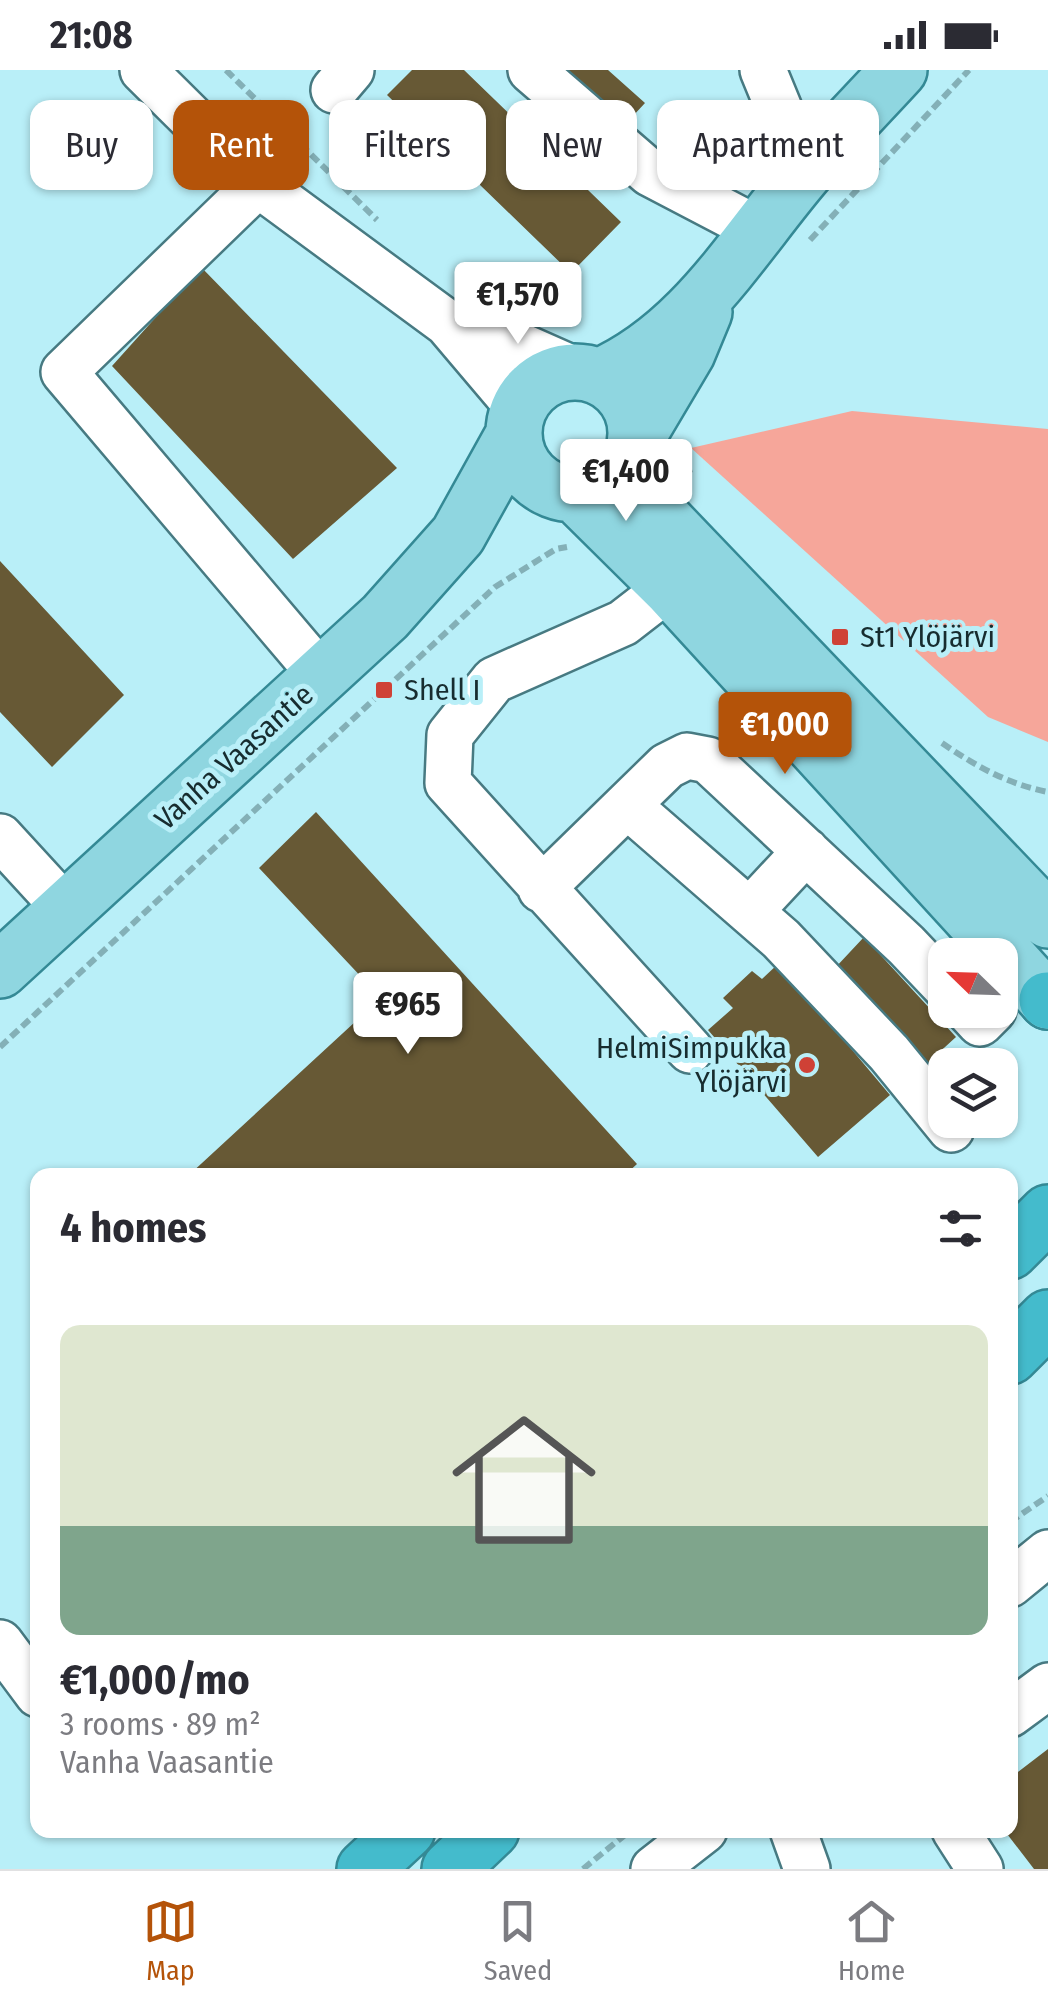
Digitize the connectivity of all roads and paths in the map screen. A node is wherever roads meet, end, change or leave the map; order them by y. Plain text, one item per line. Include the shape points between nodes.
1 (143, 70) edge
2 (226, 70) edge
3 (532, 70) edge
4 (763, 70) edge
5 (899, 70) edge
6 (968, 70) edge
7 (173, 100) edge
8 (775, 100) edge
9 (871, 100) edge
10 (252, 190) edge
11 (266, 190) edge
12 (799, 190) edge
13 (385, 228) dead end
14 (781, 239) junction
15 (713, 291) junction
16 (447, 323) junction
17 (591, 375) junction
18 (516, 421) junction
19 (648, 448) junction
20 (562, 492) junction
21 (644, 530) junction
22 (458, 535) junction
23 (687, 574) junction
24 (322, 676) junction
25 (941, 742) dead end
26 (1048, 792) edge
27 (627, 804) junction
28 (0, 837) edge
29 (806, 851) junction
30 (994, 865) junction
31 (541, 888) junction
32 (955, 901) junction
33 (67, 910) junction
34 (750, 911) junction
35 (1048, 920) edge
36 (906, 944) junction
37 (928, 968) edge
38 (0, 970) edge
39 (1027, 999) edge
40 (0, 1047) edge
41 (690, 1050) dead end
42 (928, 1102) edge
43 (1048, 1213) edge
44 (1018, 1243) edge
45 (1048, 1496) edge
46 (1018, 1517) edge
47 (1048, 1554) edge
48 (1018, 1578) edge
49 (0, 1644) edge
50 (30, 1683) edge
51 (1048, 1686) edge
52 (1018, 1708) edge
53 (399, 1838) edge
54 (483, 1838) edge
55 (622, 1838) edge
56 (694, 1838) edge
57 (796, 1838) edge
58 (959, 1838) edge
59 (365, 1869) edge
60 (450, 1869) edge
61 (583, 1869) edge
62 (654, 1869) edge
63 (807, 1869) edge
64 (980, 1869) edge

1 - 7 street
2 - 13 path
3 - 14 street via 650,173
4 - 8 street
5 - 9 main road
6 - 14 path
10 - 24 street via 64,372
11 - 16 street
12 - 14 main road
14 - 15 main road
15 - 17 main road via 626,365
15 - 19 main road
16 - 17 street via 480,328
16 - 18 street
17 - 18 main road via 556,375 540,383
17 - 19 main road via 625,398
18 - 20 main road via 517,454 525,469
18 - 22 main road, Vanha Vaasantie
19 - 20 main road via 607,485
19 - 21 main road
19 - 21 path via 682,458 696,486
20 - 21 main road
20 - 22 main road, Vanha Vaasantie via 520,497
21 - 23 main road
21 - 40 path via 606,558 584,544 556,548 496,587
22 - 24 main road, Vanha Vaasantie
23 - 30 main road
23 - 31 street via 622,624 494,680 450,735 448,783
23 - 32 main road
24 - 33 main road, Vanha Vaasantie
25 - 26 path via 982,770
27 - 29 street via 667,766 687,756 708,760
27 - 31 street
27 - 34 street
28 - 33 street
29 - 34 street
29 - 36 street
30 - 32 street
30 - 35 main road
31 - 41 street
32 - 36 street
32 - 39 main road
33 - 38 main road, Vanha Vaasantie
34 - 42 street
36 - 37 street
43 - 44 highway
45 - 46 path
47 - 48 street
49 - 50 street
51 - 52 street
53 - 59 highway
54 - 60 highway
55 - 61 path
56 - 62 street
57 - 63 street
58 - 64 street

